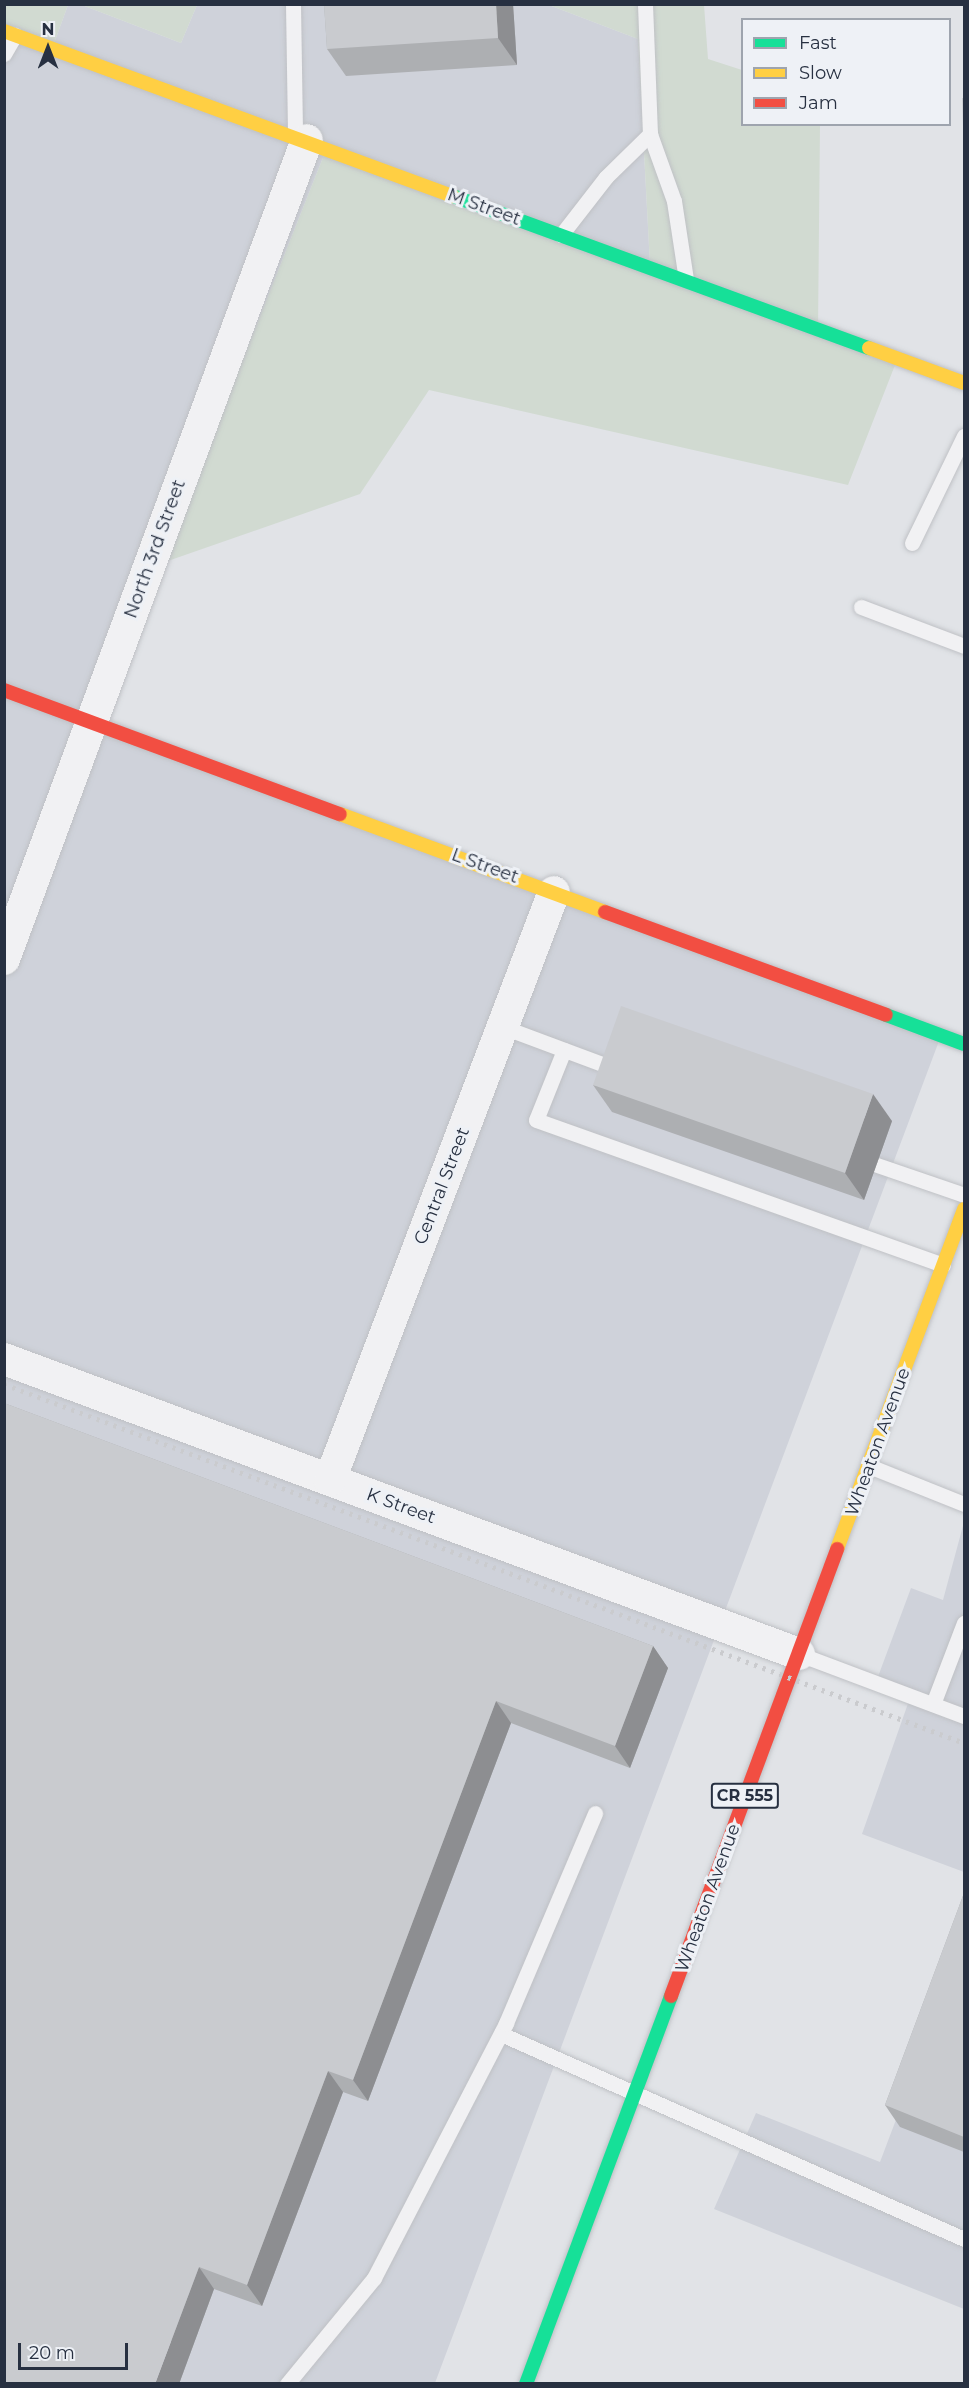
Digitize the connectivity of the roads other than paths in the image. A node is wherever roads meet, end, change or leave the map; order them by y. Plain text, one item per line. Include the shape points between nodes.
1 (293, 4) edge
2 (645, 4) edge
3 (10, 33) edge
4 (4, 54) edge
5 (650, 134) junction
6 (301, 138) junction
7 (561, 235) junction
8 (686, 279) junction
9 (964, 383) edge
10 (964, 436) edge
11 (912, 543) dead end
12 (861, 607) dead end
13 (964, 646) edge
14 (4, 690) edge
15 (91, 721) junction
16 (554, 892) junction
17 (4, 959) edge
18 (503, 1027) junction
19 (964, 1044) edge
20 (564, 1050) junction
21 (626, 1073) edge
22 (877, 1165) dead end
23 (964, 1195) edge
24 (964, 1209) edge
25 (943, 1265) junction
26 (4, 1359) edge
27 (869, 1466) junction
28 (330, 1480) junction
29 (964, 1504) edge
30 (964, 1623) edge
31 (799, 1654) junction
32 (933, 1704) junction
33 (964, 1716) edge
34 (595, 1813) dead end
35 (501, 2034) junction
36 (635, 2093) junction
37 (964, 2238) edge
38 (287, 2384) edge
39 (526, 2384) edge

1 - 6 lane
2 - 5 lane
3 - 4 lane
3 - 6 street, M Street
5 - 7 lane via 606,177
5 - 8 lane via 674,201
6 - 7 street, M Street
6 - 15 street, North 3rd Street
7 - 8 street, M Street
8 - 9 street, M Street
10 - 11 lane
12 - 13 lane
14 - 15 street, L Street
15 - 16 street, L Street
15 - 17 street, North 3rd Street
16 - 18 street, Central Street
16 - 19 street, L Street
18 - 20 lane
18 - 28 street, Central Street
20 - 21 lane
20 - 25 lane via 536,1120
22 - 23 lane
24 - 25 street, Wheaton Avenue / CR 555
25 - 27 street, Wheaton Avenue / CR 555
26 - 28 street, K Street
27 - 29 lane
27 - 31 street, Wheaton Avenue / CR 555
28 - 31 street, K Street
30 - 32 lane
31 - 32 lane
31 - 36 street, Wheaton Avenue / CR 555
32 - 33 lane
34 - 35 lane
35 - 36 lane
35 - 38 lane via 374,2278
36 - 37 lane
36 - 39 street, Wheaton Avenue / CR 555

